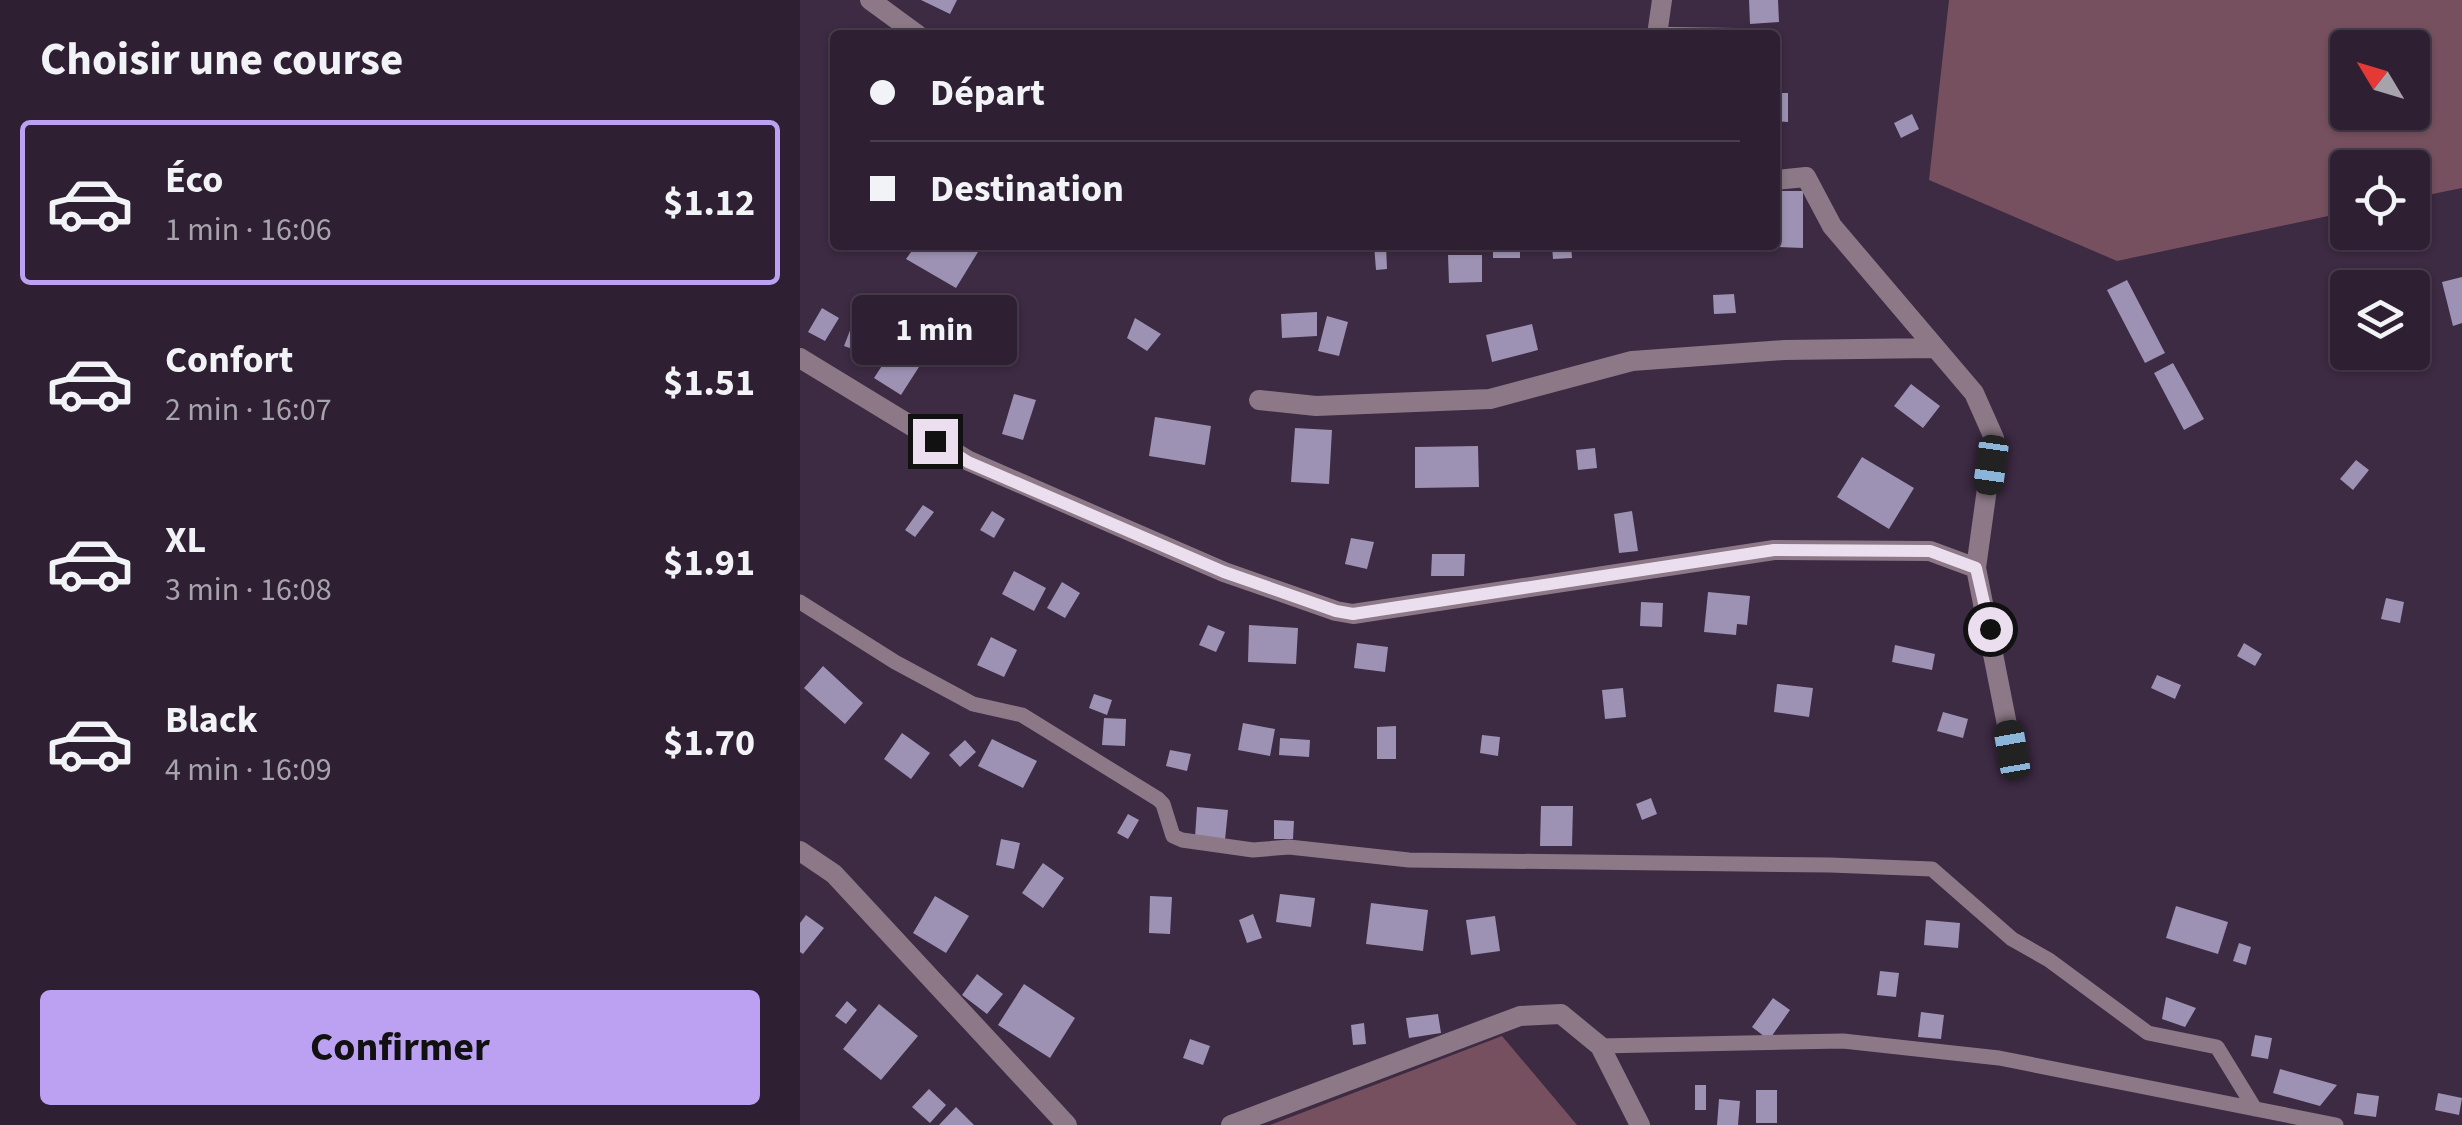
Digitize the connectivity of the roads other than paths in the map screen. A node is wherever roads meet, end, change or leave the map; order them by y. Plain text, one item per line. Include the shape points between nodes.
1 (870, 0) edge
2 (1662, 0) edge
3 (911, 30) edge
4 (1658, 30) edge
5 (1780, 176) edge
6 (1934, 348) junction
7 (800, 358) edge
8 (1260, 400) dead end
9 (1976, 568) junction
10 (800, 602) edge
11 (2012, 750) dead end
12 (800, 850) edge
13 (1600, 1046) junction
14 (2255, 1109) junction
15 (1067, 1125) edge
16 (1230, 1125) edge
17 (1640, 1125) edge
18 (2336, 1125) edge

1 - 3 street
2 - 4 street
5 - 6 street via 1806,177 1832,226
6 - 8 street via 1632,362 1490,399 1316,406
6 - 9 street via 1974,393 1994,438
7 - 9 street via 968,462 1224,572 1336,611 1412,606 1774,550 1930,551
9 - 11 street
10 - 14 lane via 973,704 1022,715 1158,799 1173,836 1182,840 1408,860 1932,869 2012,940 2148,1033 2216,1047
12 - 15 street via 834,874
13 - 14 lane via 1844,1041 1999,1058
13 - 16 street via 1561,1014 1520,1016
13 - 17 street
14 - 18 lane

